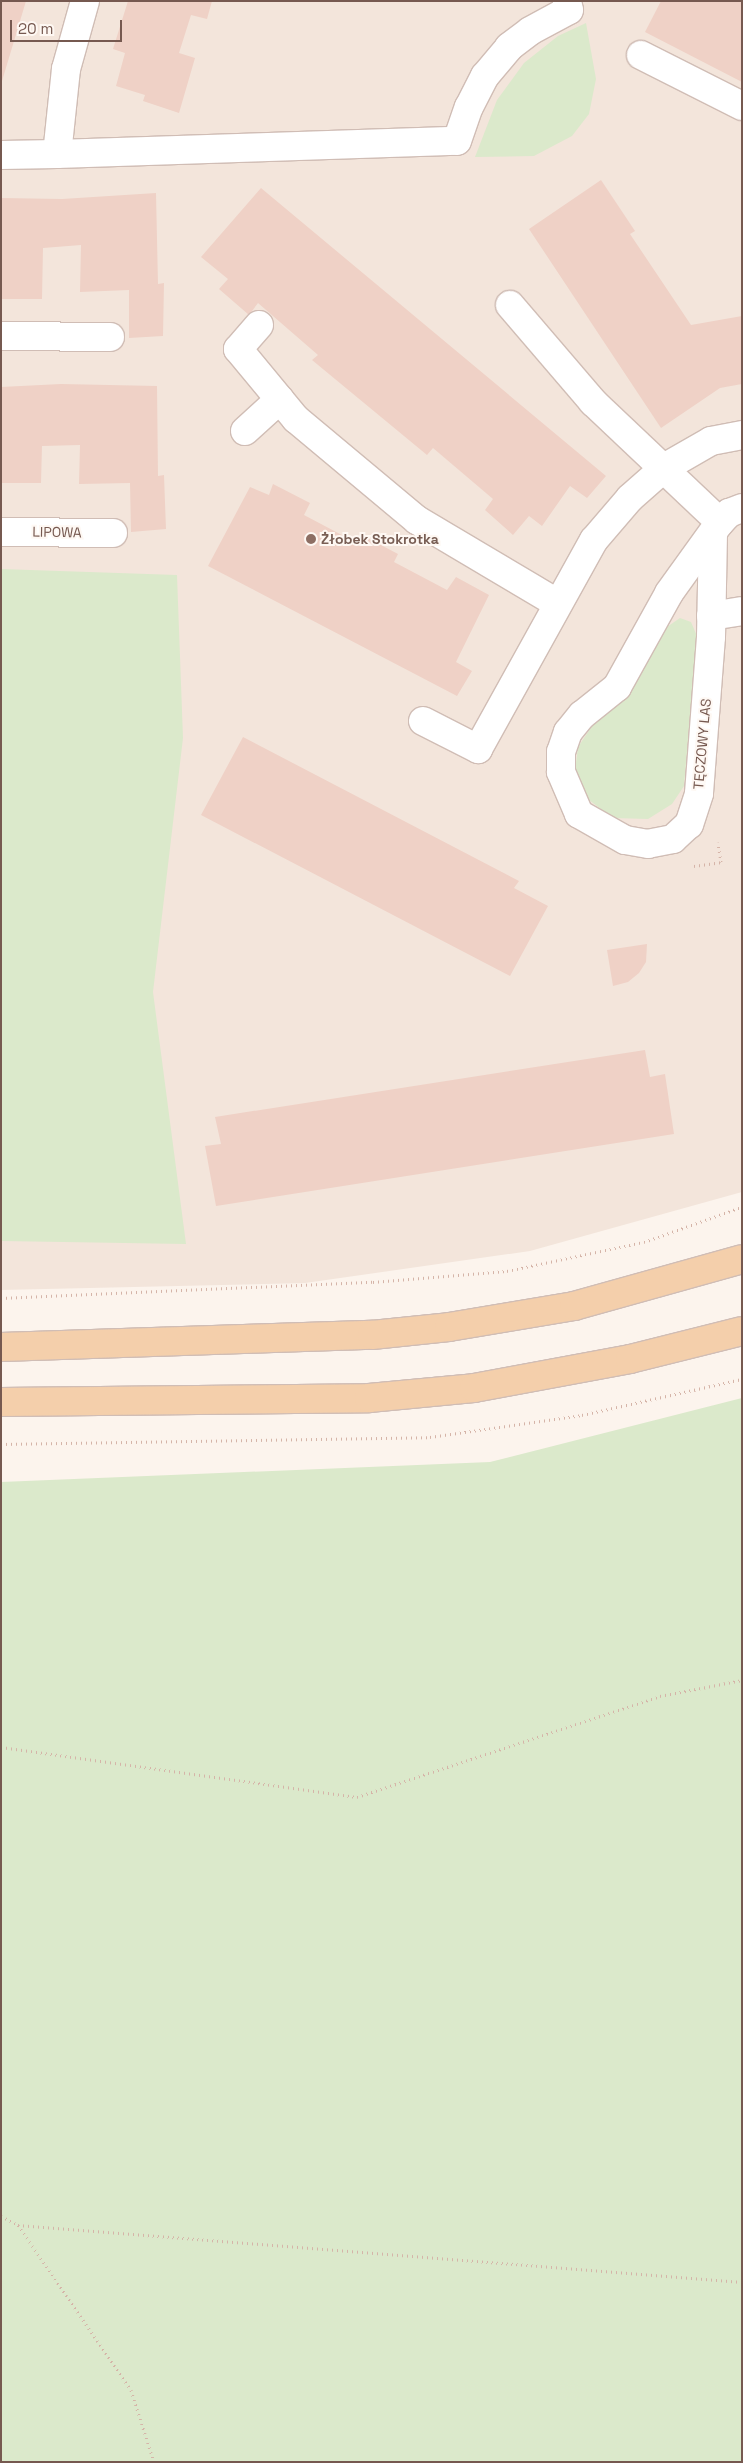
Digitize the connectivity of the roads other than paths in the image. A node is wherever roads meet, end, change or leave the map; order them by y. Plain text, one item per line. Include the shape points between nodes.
1 (85, 1) edge
2 (567, 1) edge
3 (641, 55) dead end
4 (742, 106) edge
5 (57, 154) junction
6 (1, 155) edge
7 (510, 305) dead end
8 (259, 325) dead end
9 (1, 336) edge
10 (110, 338) dead end
11 (280, 399) junction
12 (245, 431) dead end
13 (742, 435) edge
14 (664, 468) junction
15 (725, 521) edge
16 (1, 532) edge
17 (113, 533) dead end
18 (557, 603) junction
19 (742, 612) edge
20 (711, 616) junction
21 (423, 722) dead end
22 (742, 1259) edge
23 (742, 1332) edge
24 (1, 1347) edge
25 (1, 1402) edge

1 - 5 street via 66,69
2 - 5 street via 569,10 516,42 485,76 469,107 457,142
3 - 4 street
5 - 6 street
7 - 14 street via 593,402
8 - 11 street via 238,349
9 - 10 street
11 - 12 street
11 - 18 street via 311,432 417,520
13 - 14 street via 711,441
14 - 15 street
14 - 18 street via 630,498 594,540
15 - 20 street, TĘCZOWY LAS
15 - 20 street, TĘCZOWY LAS via 669,593 617,687 582,715 568,732 561,752 561,772 579,814 625,840 648,844 673,839 689,824 699,794
16 - 17 street, LIPOWA
18 - 21 street via 478,749
19 - 20 street
22 - 24 main road via 574,1306 449,1327 372,1335
23 - 25 main road via 630,1359 474,1388 370,1398

